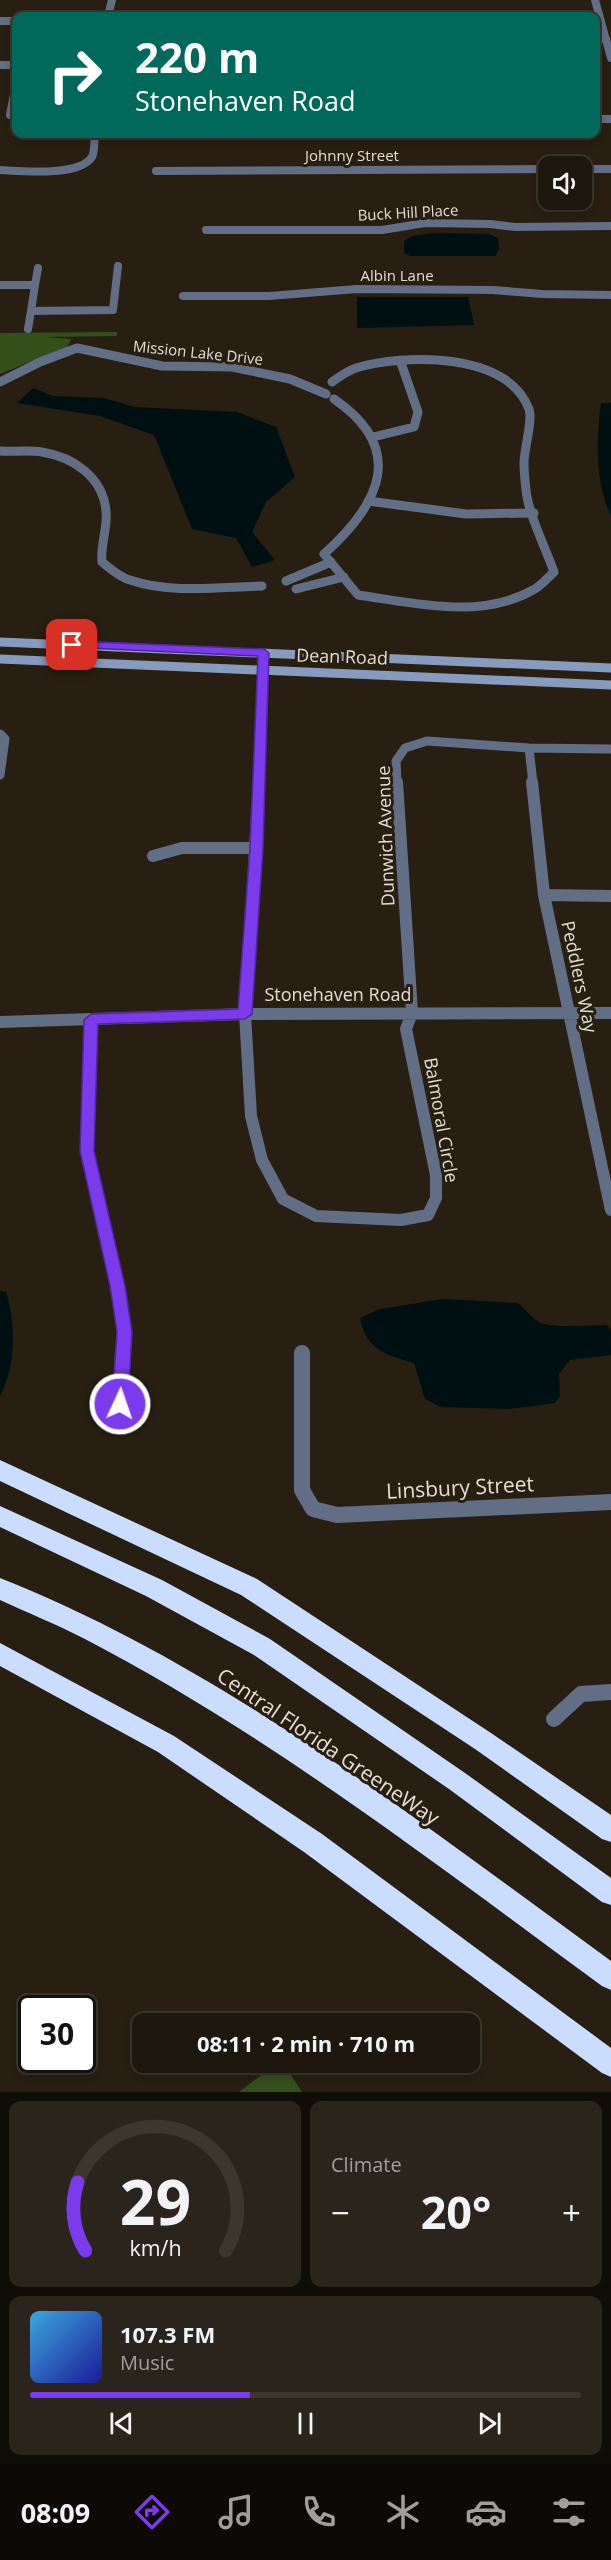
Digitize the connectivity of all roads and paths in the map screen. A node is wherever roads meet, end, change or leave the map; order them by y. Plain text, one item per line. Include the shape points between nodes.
1 (600, 18) edge
2 (600, 39) edge
3 (606, 39) junction
4 (611, 58) edge
5 (94, 138) edge
6 (538, 169) edge
7 (592, 169) edge
8 (611, 169) edge
9 (0, 170) edge
10 (156, 171) dead end
11 (611, 226) edge
12 (206, 230) dead end
13 (118, 266) dead end
14 (38, 268) dead end
15 (0, 285) edge
16 (35, 285) junction
17 (611, 295) edge
18 (183, 296) dead end
19 (31, 311) junction
20 (28, 329) dead end
21 (400, 360) junction
22 (0, 382) edge
23 (332, 382) dead end
24 (374, 437) junction
25 (0, 452) edge
26 (368, 501) junction
27 (534, 513) junction
28 (331, 562) junction
29 (344, 578) junction
30 (286, 581) dead end
31 (262, 586) dead end
32 (296, 589) dead end
33 (0, 642) edge
34 (264, 653) junction
35 (0, 659) edge
36 (611, 668) edge
37 (263, 670) junction
38 (611, 685) edge
39 (0, 734) edge
40 (529, 748) junction
41 (611, 749) edge
42 (0, 776) edge
43 (256, 848) junction
44 (153, 856) dead end
45 (544, 895) junction
46 (611, 896) edge
47 (568, 1012) junction
48 (412, 1013) junction
49 (611, 1013) edge
50 (245, 1014) junction
51 (91, 1020) junction
52 (0, 1022) edge
53 (611, 1208) edge
54 (302, 1353) dead end
55 (120, 1404) dead end
56 (0, 1470) edge
57 (611, 1502) edge
58 (0, 1516) edge
59 (0, 1589) edge
60 (0, 1654) edge
61 (611, 1692) edge
62 (554, 1719) dead end
63 (611, 1830) edge
64 (611, 1893) edge
65 (611, 1977) edge
66 (611, 2064) edge

1 - 3 street
2 - 3 street
3 - 4 street
5 - 9 street via 91,159 84,166 70,170
6 - 10 street, Johnny Street
7 - 8 street
11 - 12 street, Buck Hill Place via 425,223 382,230
13 - 19 street via 113,310
14 - 16 street
15 - 16 street
16 - 19 street
17 - 18 street, Albin Lane via 357,289 269,296
19 - 20 street
21 - 23 street via 354,369
21 - 24 street via 418,412 414,426
21 - 27 street via 441,360 475,366 519,390 530,411 524,463 526,493
22 - 24 street, Mission Lake Drive via 77,348 162,366 232,367 290,379 330,397 349,408
24 - 26 street via 380,474
25 - 31 street via 42,452 84,468 98,484 106,508 100,547 102,562 120,576 155,585
26 - 27 street via 466,514
26 - 28 street via 356,521 324,554
27 - 29 street via 554,572 543,586 526,596 462,608 357,595
28 - 29 street
28 - 30 street
29 - 32 street
33 - 34 main road, Dean Road
34 - 36 main road, Dean Road
34 - 37 street
35 - 37 main road, Dean Road
37 - 38 main road, Dean Road
37 - 43 street
39 - 42 street via 5,740
40 - 41 street, Dunwich Avenue
40 - 45 street, Peddlers Way
40 - 48 street, Dunwich Avenue via 427,741 405,748 396,761
43 - 44 street via 182,848
43 - 50 street
45 - 46 street
45 - 47 street, Peddlers Way
47 - 48 street, Stonehaven Road
47 - 49 street, Stonehaven Road
47 - 53 street, Peddlers Way
48 - 50 street, Stonehaven Road
48 - 50 street, Balmoral Circle via 406,1029 436,1175 436,1198 428,1215 401,1220 316,1216 283,1199 262,1160 251,1116
50 - 51 street, Stonehaven Road
51 - 52 street, Stonehaven Road
51 - 55 street via 87,1151 118,1286 124,1332
54 - 57 street, Linsbury Street via 302,1490 313,1509 337,1515
56 - 63 highway via 249,1587
58 - 64 highway via 154,1588 262,1647 439,1768
59 - 65 highway, Central Florida GreeneWay via 91,1630 234,1711 395,1820
60 - 66 highway via 166,1744 314,1842
61 - 62 street via 581,1694

